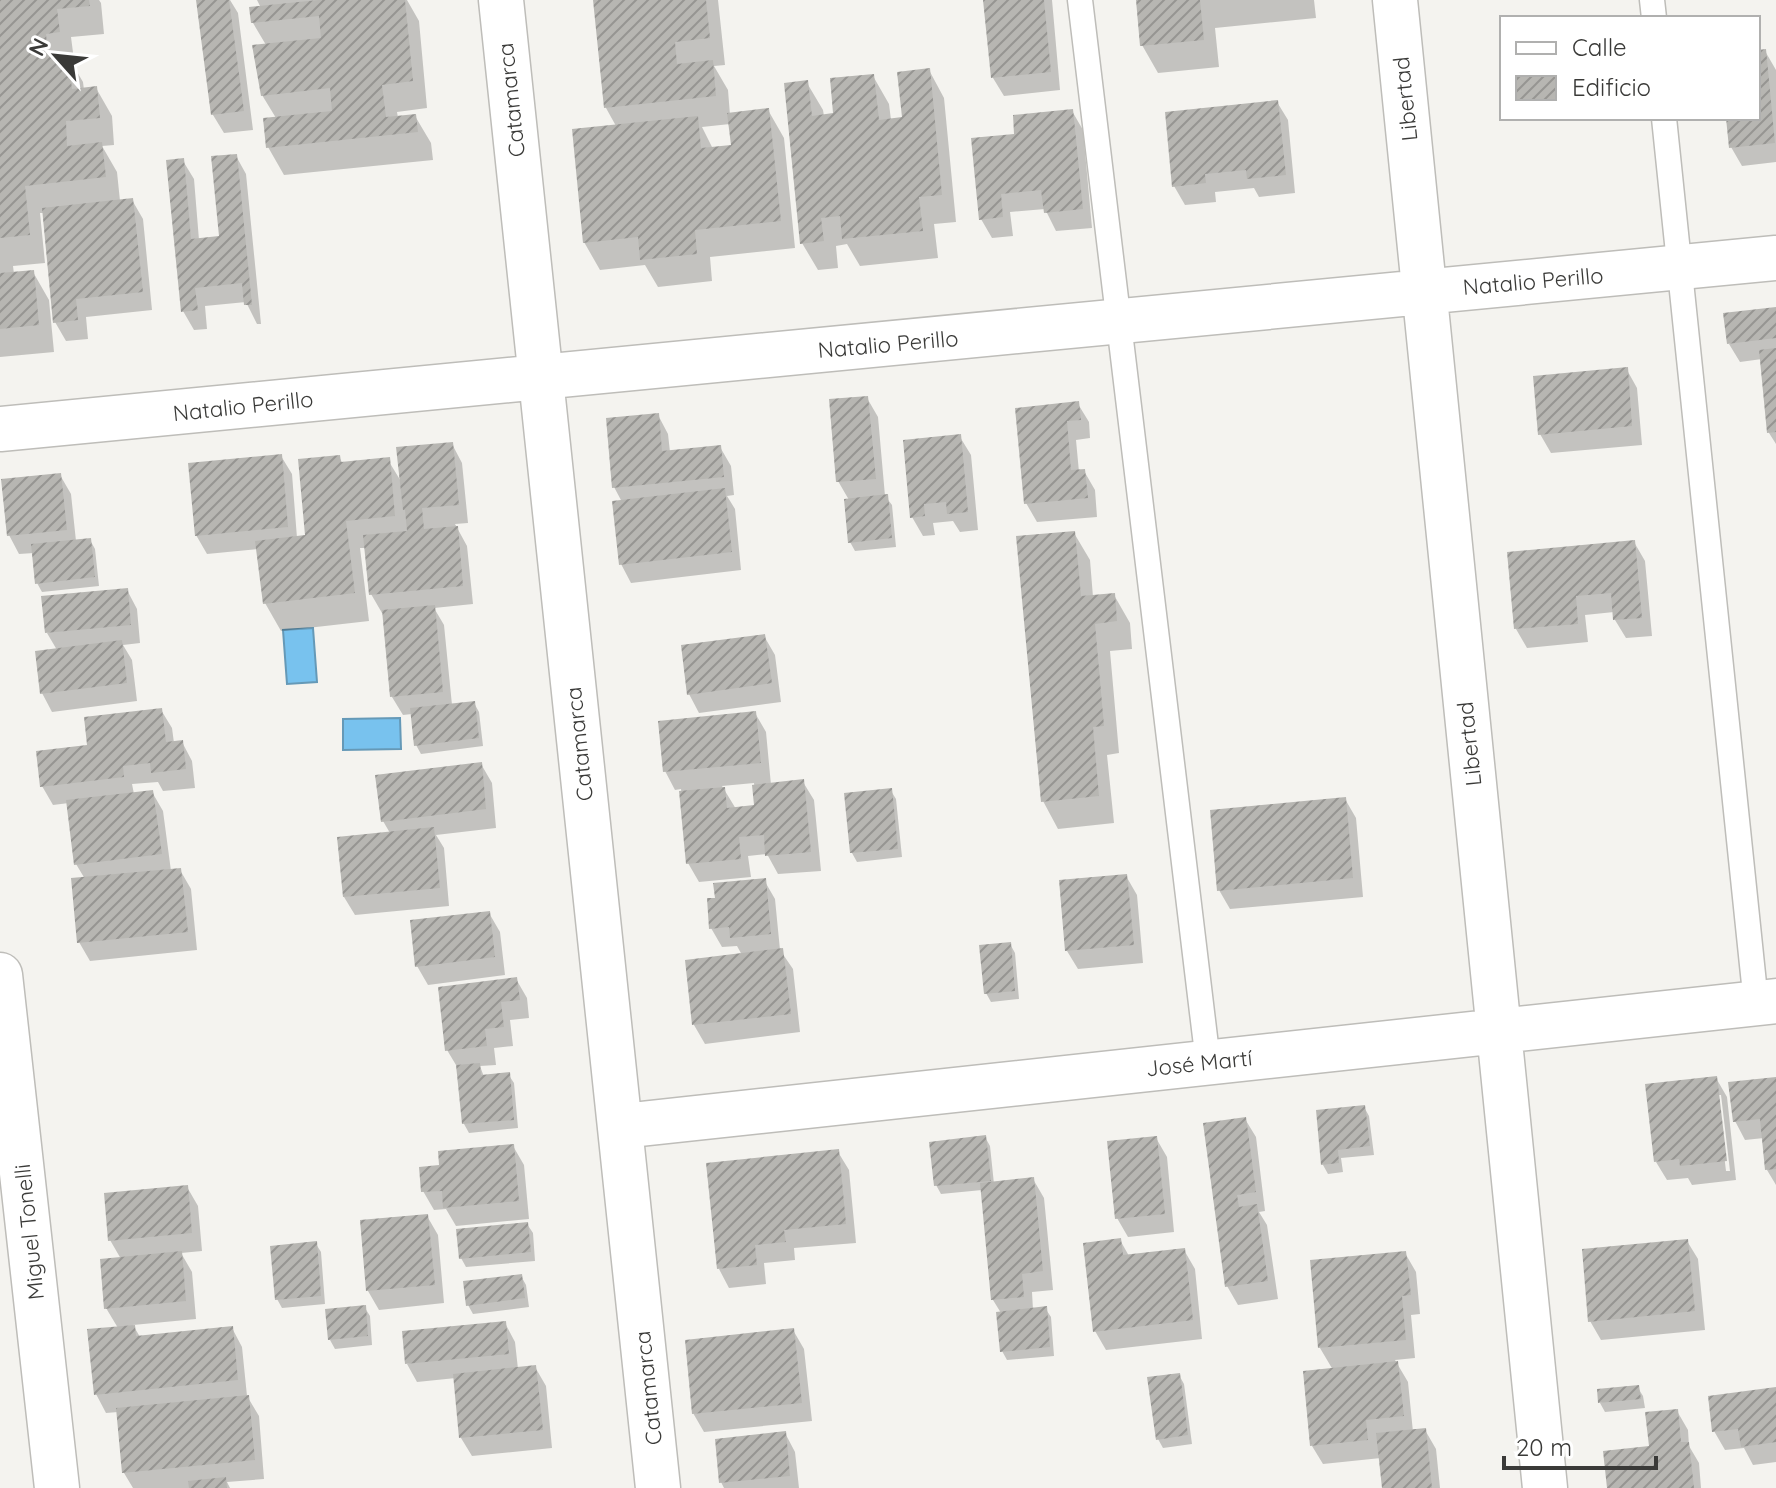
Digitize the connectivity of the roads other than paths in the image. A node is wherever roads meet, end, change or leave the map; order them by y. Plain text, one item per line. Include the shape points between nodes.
1 (501, 0) edge
2 (1080, 0) edge
3 (1395, 0) edge
4 (1664, 120) edge
5 (1776, 258) edge
6 (1680, 267) junction
7 (1425, 291) junction
8 (1119, 321) junction
9 (538, 377) junction
10 (0, 429) edge
11 (0, 975) edge
12 (1766, 1002) edge
13 (1497, 1031) junction
14 (1208, 1062) junction
15 (622, 1126) junction
16 (57, 1488) edge
17 (658, 1488) edge
18 (1545, 1488) edge

1 - 9 street, Catamarca
2 - 8 lane
3 - 7 street, Libertad
4 - 6 lane
5 - 6 street, Natalio Perillo
6 - 7 street, Natalio Perillo
6 - 12 lane
7 - 8 street, Natalio Perillo
7 - 13 street, Libertad
8 - 9 street, Natalio Perillo
8 - 14 lane
9 - 10 street, Natalio Perillo
9 - 15 street, Catamarca
11 - 16 street, Miguel Tonelli
12 - 13 street, José Martí
13 - 14 street, José Martí
13 - 18 street, Libertad
14 - 15 street, José Martí
15 - 17 street, Catamarca

